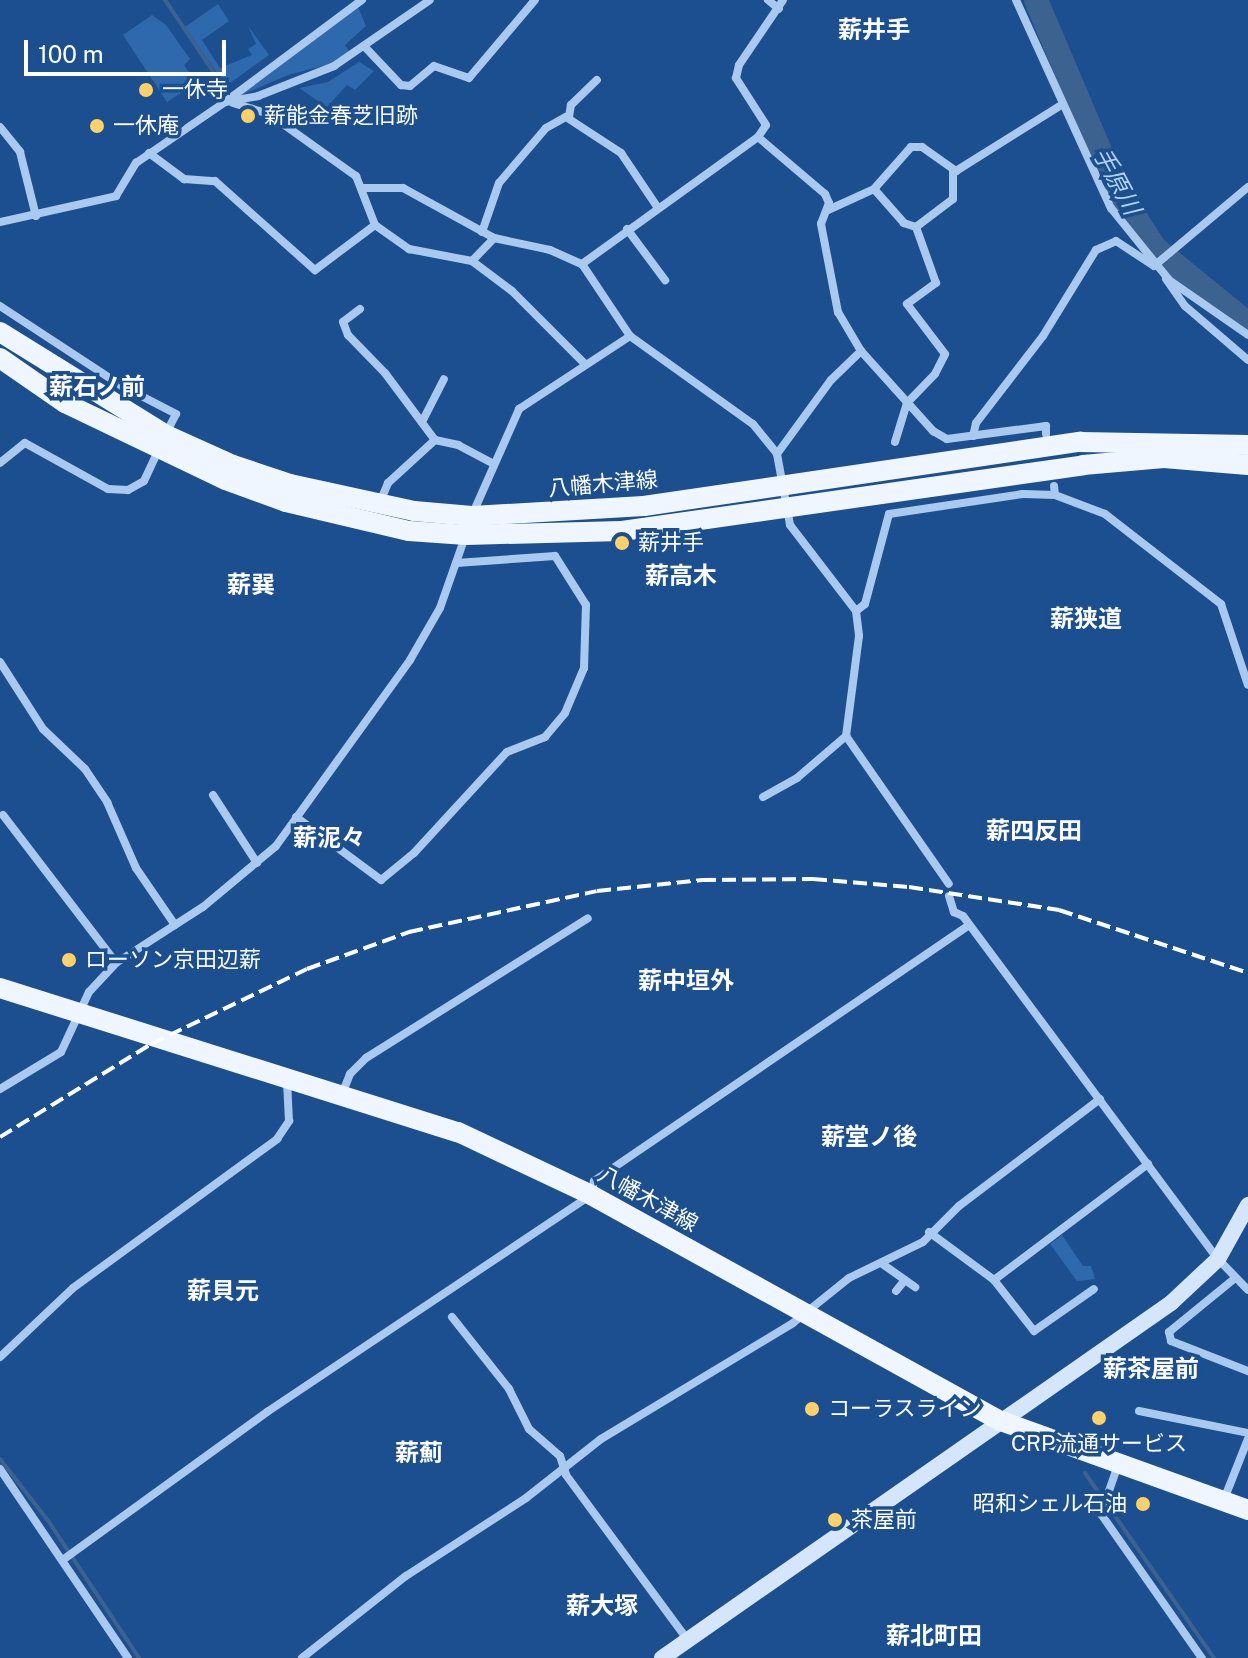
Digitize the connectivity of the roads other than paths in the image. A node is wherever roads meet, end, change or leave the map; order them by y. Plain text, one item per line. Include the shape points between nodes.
1 (362, 0) edge
2 (430, 0) edge
3 (535, 0) edge
4 (768, 0) edge
5 (1016, 0) edge
6 (781, 5) edge
7 (364, 46) junction
8 (597, 80) dead end
9 (228, 103) junction
10 (1063, 104) junction
11 (569, 117) junction
12 (0, 127) edge
13 (758, 137) junction
14 (149, 153) junction
15 (953, 171) junction
16 (1248, 187) edge
17 (364, 188) junction
18 (874, 189) junction
19 (658, 208) junction
20 (828, 210) junction
21 (36, 216) junction
22 (0, 222) edge
23 (375, 225) junction
24 (916, 227) junction
25 (627, 229) junction
26 (482, 232) junction
27 (494, 238) junction
28 (472, 261) junction
29 (1156, 263) junction
30 (582, 264) junction
31 (1163, 275) junction
32 (665, 280) dead end
33 (0, 306) edge
34 (360, 309) dead end
35 (0, 332) edge
36 (1248, 335) edge
37 (630, 336) junction
38 (861, 351) junction
39 (0, 358) edge
40 (1248, 360) edge
41 (584, 363) junction
42 (444, 379) dead end
43 (907, 403) junction
44 (422, 422) junction
45 (1046, 434) dead end
46 (973, 436) junction
47 (435, 440) junction
48 (895, 442) dead end
49 (162, 443) junction
50 (1248, 445) edge
51 (777, 454) junction
52 (0, 463) edge
53 (492, 463) junction
54 (1248, 465) edge
55 (785, 496) junction
56 (378, 506) junction
57 (469, 525) junction
58 (456, 563) junction
59 (856, 611) junction
60 (0, 662) edge
61 (1248, 685) edge
62 (846, 736) junction
63 (213, 795) dead end
64 (763, 797) dead end
65 (3, 815) dead end
66 (296, 817) junction
67 (257, 863) junction
68 (949, 884) dead end
69 (949, 896) dead end
70 (588, 918) dead end
71 (175, 925) junction
72 (969, 925) junction
73 (116, 963) junction
74 (0, 988) edge
75 (79, 1010) junction
76 (287, 1079) junction
77 (0, 1089) edge
78 (342, 1094) junction
79 (1100, 1099) junction
80 (1148, 1164) junction
81 (591, 1195) junction
82 (1248, 1205) edge
83 (929, 1232) junction
84 (1218, 1259) junction
85 (881, 1263) junction
86 (1234, 1279) junction
87 (905, 1280) junction
88 (994, 1280) junction
89 (915, 1287) dead end
90 (1094, 1289) dead end
91 (1248, 1290) edge
92 (896, 1291) dead end
93 (803, 1314) junction
94 (452, 1317) dead end
95 (0, 1357) edge
96 (1248, 1371) edge
97 (1139, 1411) dead end
98 (1001, 1421) junction
99 (1248, 1436) edge
100 (1118, 1464) junction
101 (563, 1466) junction
102 (0, 1469) edge
103 (1223, 1502) junction
104 (1248, 1510) edge
105 (68, 1556) junction
106 (688, 1640) junction
107 (128, 1658) edge
108 (302, 1658) edge
109 (662, 1658) edge
110 (1202, 1658) edge

1 - 9 street
2 - 7 street
3 - 7 street via 469,78 434,66 410,86 401,85
4 - 6 street
5 - 10 street
6 - 13 street via 739,65 736,78 766,125
7 - 9 street via 324,71
8 - 11 street via 571,105
9 - 14 street
9 - 17 street via 269,114 346,168
10 - 15 street
10 - 29 street via 1111,208
11 - 19 street via 580,130 621,153
11 - 26 street via 546,128 499,183
12 - 21 street via 20,152
13 - 19 street
13 - 20 street via 816,183
14 - 21 street via 136,163 116,196
14 - 23 street via 184,179 215,181 315,270
15 - 18 street via 922,147 911,147
15 - 24 street via 953,199
16 - 29 street
17 - 23 street
17 - 26 street via 403,188
18 - 20 street
18 - 24 street via 904,223
19 - 25 street
20 - 38 street via 821,224 833,300
21 - 22 street
23 - 28 street via 409,249
24 - 43 street via 936,283 907,304 945,354 935,374
25 - 30 street
25 - 32 street
26 - 27 street
27 - 28 street
27 - 30 street via 550,250
28 - 41 street via 512,291
29 - 31 street
29 - 46 street via 1116,241 1096,250 1043,336 976,423
30 - 37 street
31 - 36 street
31 - 40 street via 1185,306
33 - 49 street via 122,386 176,414
34 - 44 street via 343,322 348,335
35 - 49 main road, 八幡木津線
37 - 41 street
37 - 51 street via 736,409
38 - 43 street
38 - 51 street via 831,380
39 - 49 main road, 八幡木津線 via 65,403
41 - 53 street via 519,409
42 - 44 street
43 - 46 street via 947,439
43 - 48 street
44 - 47 street
45 - 46 street via 1046,426
47 - 53 street
47 - 56 street via 388,483
49 - 52 street via 144,481 128,490 108,489 25,443
49 - 56 main road, 八幡木津線
49 - 57 main road, 八幡木津線 via 300,505 368,524
50 - 55 main road, 八幡木津線 via 1080,442
51 - 55 street
53 - 57 street
54 - 55 main road, 八幡木津線 via 1164,458
55 - 57 main road, 八幡木津線 via 622,531
55 - 59 street via 790,525
56 - 57 main road, 八幡木津線
57 - 58 street
58 - 66 street via 440,608 410,660
58 - 66 street via 555,556 586,605 584,668 565,713 545,737 507,752 414,853 381,880
59 - 61 street via 865,604 889,514 1055,490 1105,514 1221,604
59 - 62 street via 859,636
60 - 71 street via 43,729 85,769 107,802 136,868
62 - 64 street via 797,778
62 - 68 street
63 - 67 street
65 - 73 street
66 - 67 street
67 - 71 street
69 - 72 street via 954,912
70 - 78 street via 366,1058 350,1074
71 - 73 street
72 - 79 street
72 - 81 street via 594,1181
73 - 75 street
74 - 75 main road, 八幡木津線
75 - 76 main road, 八幡木津線
75 - 77 street via 61,1052
76 - 78 main road, 八幡木津線
76 - 95 street via 289,1121 277,1139 73,1288
78 - 81 main road, 八幡木津線 via 458,1132
79 - 80 street
79 - 83 street
80 - 84 street
80 - 88 street
81 - 93 main road, 八幡木津線
81 - 105 street via 267,1412
82 - 84 street
83 - 85 street via 915,1246
83 - 88 street
84 - 86 street
84 - 98 street via 1171,1303
85 - 87 street
85 - 93 street via 849,1278
86 - 91 street
86 - 96 street via 1169,1332 1171,1341
87 - 89 street
87 - 92 street
88 - 90 street via 1034,1331
93 - 98 main road, 八幡木津線
93 - 101 street
94 - 101 street via 509,1389 529,1429 560,1456
97 - 99 street
98 - 100 main road, 八幡木津線
98 - 106 street
99 - 103 street
100 - 103 main road, 八幡木津線
100 - 110 street via 1101,1514
101 - 106 street
101 - 108 street via 526,1498 406,1576
102 - 105 street
103 - 104 main road, 八幡木津線
105 - 107 street
106 - 109 street

